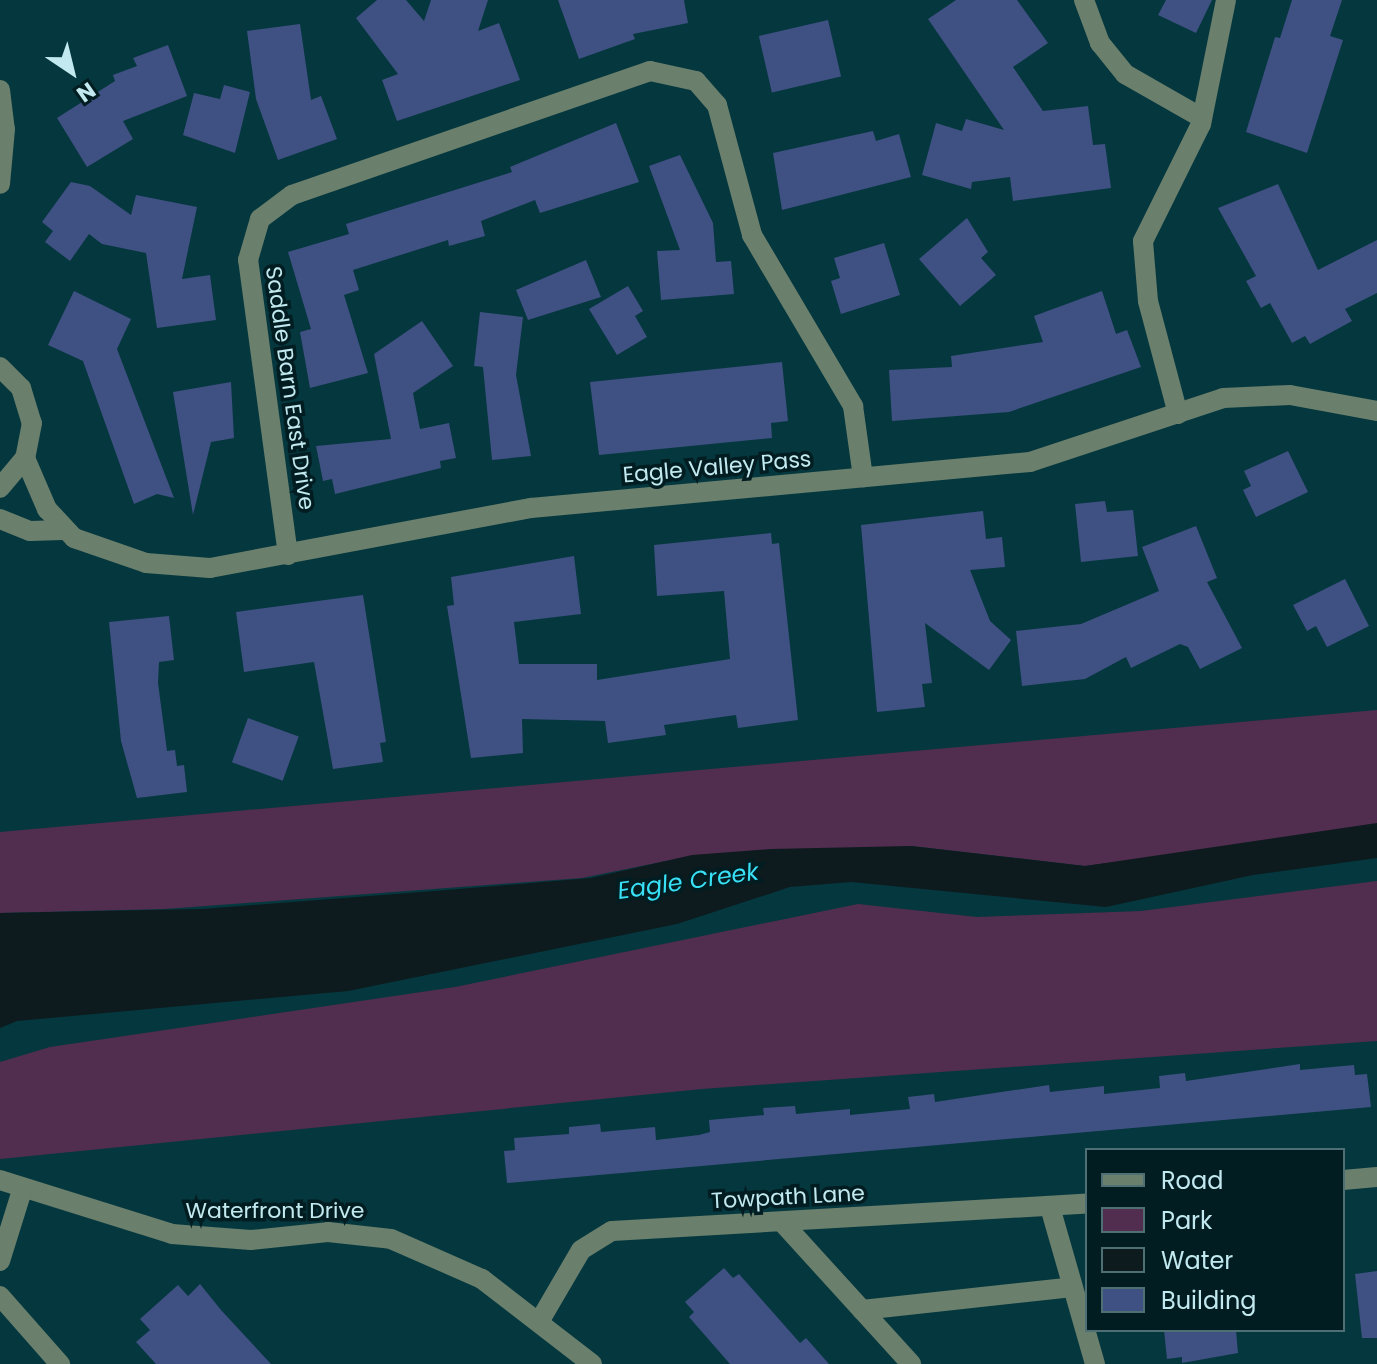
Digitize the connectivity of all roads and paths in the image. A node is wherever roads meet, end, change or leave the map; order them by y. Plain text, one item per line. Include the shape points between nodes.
1 (1084, 0) edge
2 (1226, 0) edge
3 (0, 90) edge
4 (1202, 118) junction
5 (0, 184) edge
6 (0, 367) edge
7 (1377, 411) edge
8 (1178, 414) junction
9 (25, 458) junction
10 (863, 477) junction
11 (0, 488) edge
12 (0, 519) edge
13 (62, 530) junction
14 (288, 555) junction
15 (1377, 1177) edge
16 (0, 1180) edge
17 (1345, 1180) edge
18 (23, 1187) junction
19 (1085, 1204) edge
20 (1050, 1207) junction
21 (782, 1222) junction
22 (0, 1261) edge
23 (1073, 1287) junction
24 (0, 1296) edge
25 (862, 1310) junction
26 (539, 1322) junction
27 (1085, 1329) edge
28 (1086, 1332) edge
29 (60, 1364) edge
30 (592, 1364) edge
31 (911, 1364) edge
32 (1095, 1364) edge

1 - 4 street via 1100,43 1125,74
2 - 4 street
3 - 5 street
4 - 8 street via 1143,241 1148,301
6 - 9 street via 29,405 32,432
7 - 8 street, Eagle Valley Pass via 1277,394 1223,398
8 - 10 street, Eagle Valley Pass via 1030,462
9 - 11 street
9 - 13 street
10 - 14 street, Eagle Valley Pass via 499,512
10 - 14 street, Saddle Barn East Drive via 853,406 752,235 723,122 706,89 674,72 640,73 284,198 252,235 248,260
12 - 13 street, Eagle Valley Pass via 30,531
13 - 14 street, Eagle Valley Pass via 121,557 171,567 235,566
15 - 17 street
16 - 18 street, Waterfront Drive
18 - 22 street
18 - 26 street, Waterfront Drive via 172,1234 251,1240 328,1232 391,1239 461,1266
19 - 20 street, Towpath Lane
20 - 21 street, Towpath Lane
20 - 23 street
21 - 25 street
21 - 26 street, Towpath Lane via 605,1234 586,1244 568,1267
23 - 25 street
23 - 27 street
24 - 29 street
25 - 31 street
26 - 30 street, Waterfront Drive
28 - 32 street

